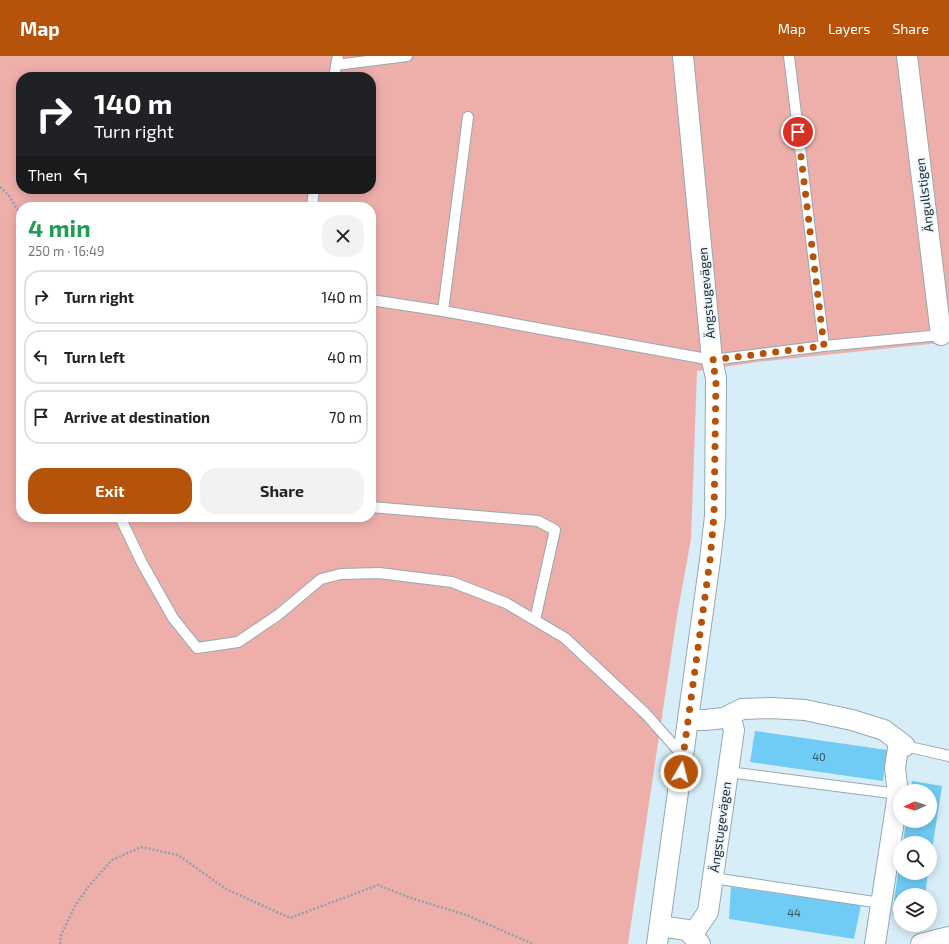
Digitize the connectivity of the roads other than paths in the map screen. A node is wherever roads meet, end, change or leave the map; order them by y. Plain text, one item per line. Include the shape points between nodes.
1 (407, 56) edge
2 (683, 56) edge
3 (788, 56) edge
4 (907, 56) edge
5 (337, 60) edge
6 (335, 72) edge
7 (468, 117) dead end
8 (376, 301) edge
9 (443, 311) junction
10 (945, 333) edge
11 (824, 346) junction
12 (712, 360) junction
13 (376, 507) edge
14 (122, 522) edge
15 (535, 620) junction
16 (730, 715) junction
17 (688, 720) junction
18 (902, 744) junction
19 (683, 756) junction
20 (949, 756) edge
21 (728, 772) junction
22 (897, 784) edge
23 (893, 793) edge
24 (893, 826) edge
25 (713, 878) junction
26 (881, 903) junction
27 (659, 935) edge
28 (949, 937) edge
29 (696, 939) edge
30 (875, 944) edge
31 (920, 944) edge

1 - 5 lane
2 - 12 street, Ängstugevägen
3 - 11 lane
4 - 10 street, Ängullstigen
5 - 6 lane
7 - 9 lane
8 - 9 lane
9 - 12 lane
10 - 11 lane
11 - 12 lane
12 - 17 street, Ängstugevägen via 716,378 714,516
13 - 15 lane via 538,521 555,530
14 - 15 lane via 173,618 197,648 238,642 278,615 321,579 341,574 379,573 452,582 506,603
15 - 19 lane via 571,643 646,714
16 - 17 street via 724,718
16 - 18 street via 742,709 805,710 884,730
16 - 21 street, Ängstugevägen via 734,730
17 - 19 street, Ängstugevägen
18 - 20 lane
18 - 22 street via 895,768
19 - 27 street, Ängstugevägen
21 - 23 lane
21 - 25 street, Ängstugevägen
24 - 26 street
25 - 26 lane
25 - 29 street, Ängstugevägen via 708,912
26 - 30 street
27 - 29 street, Ängstugevägen via 687,930
28 - 31 street

